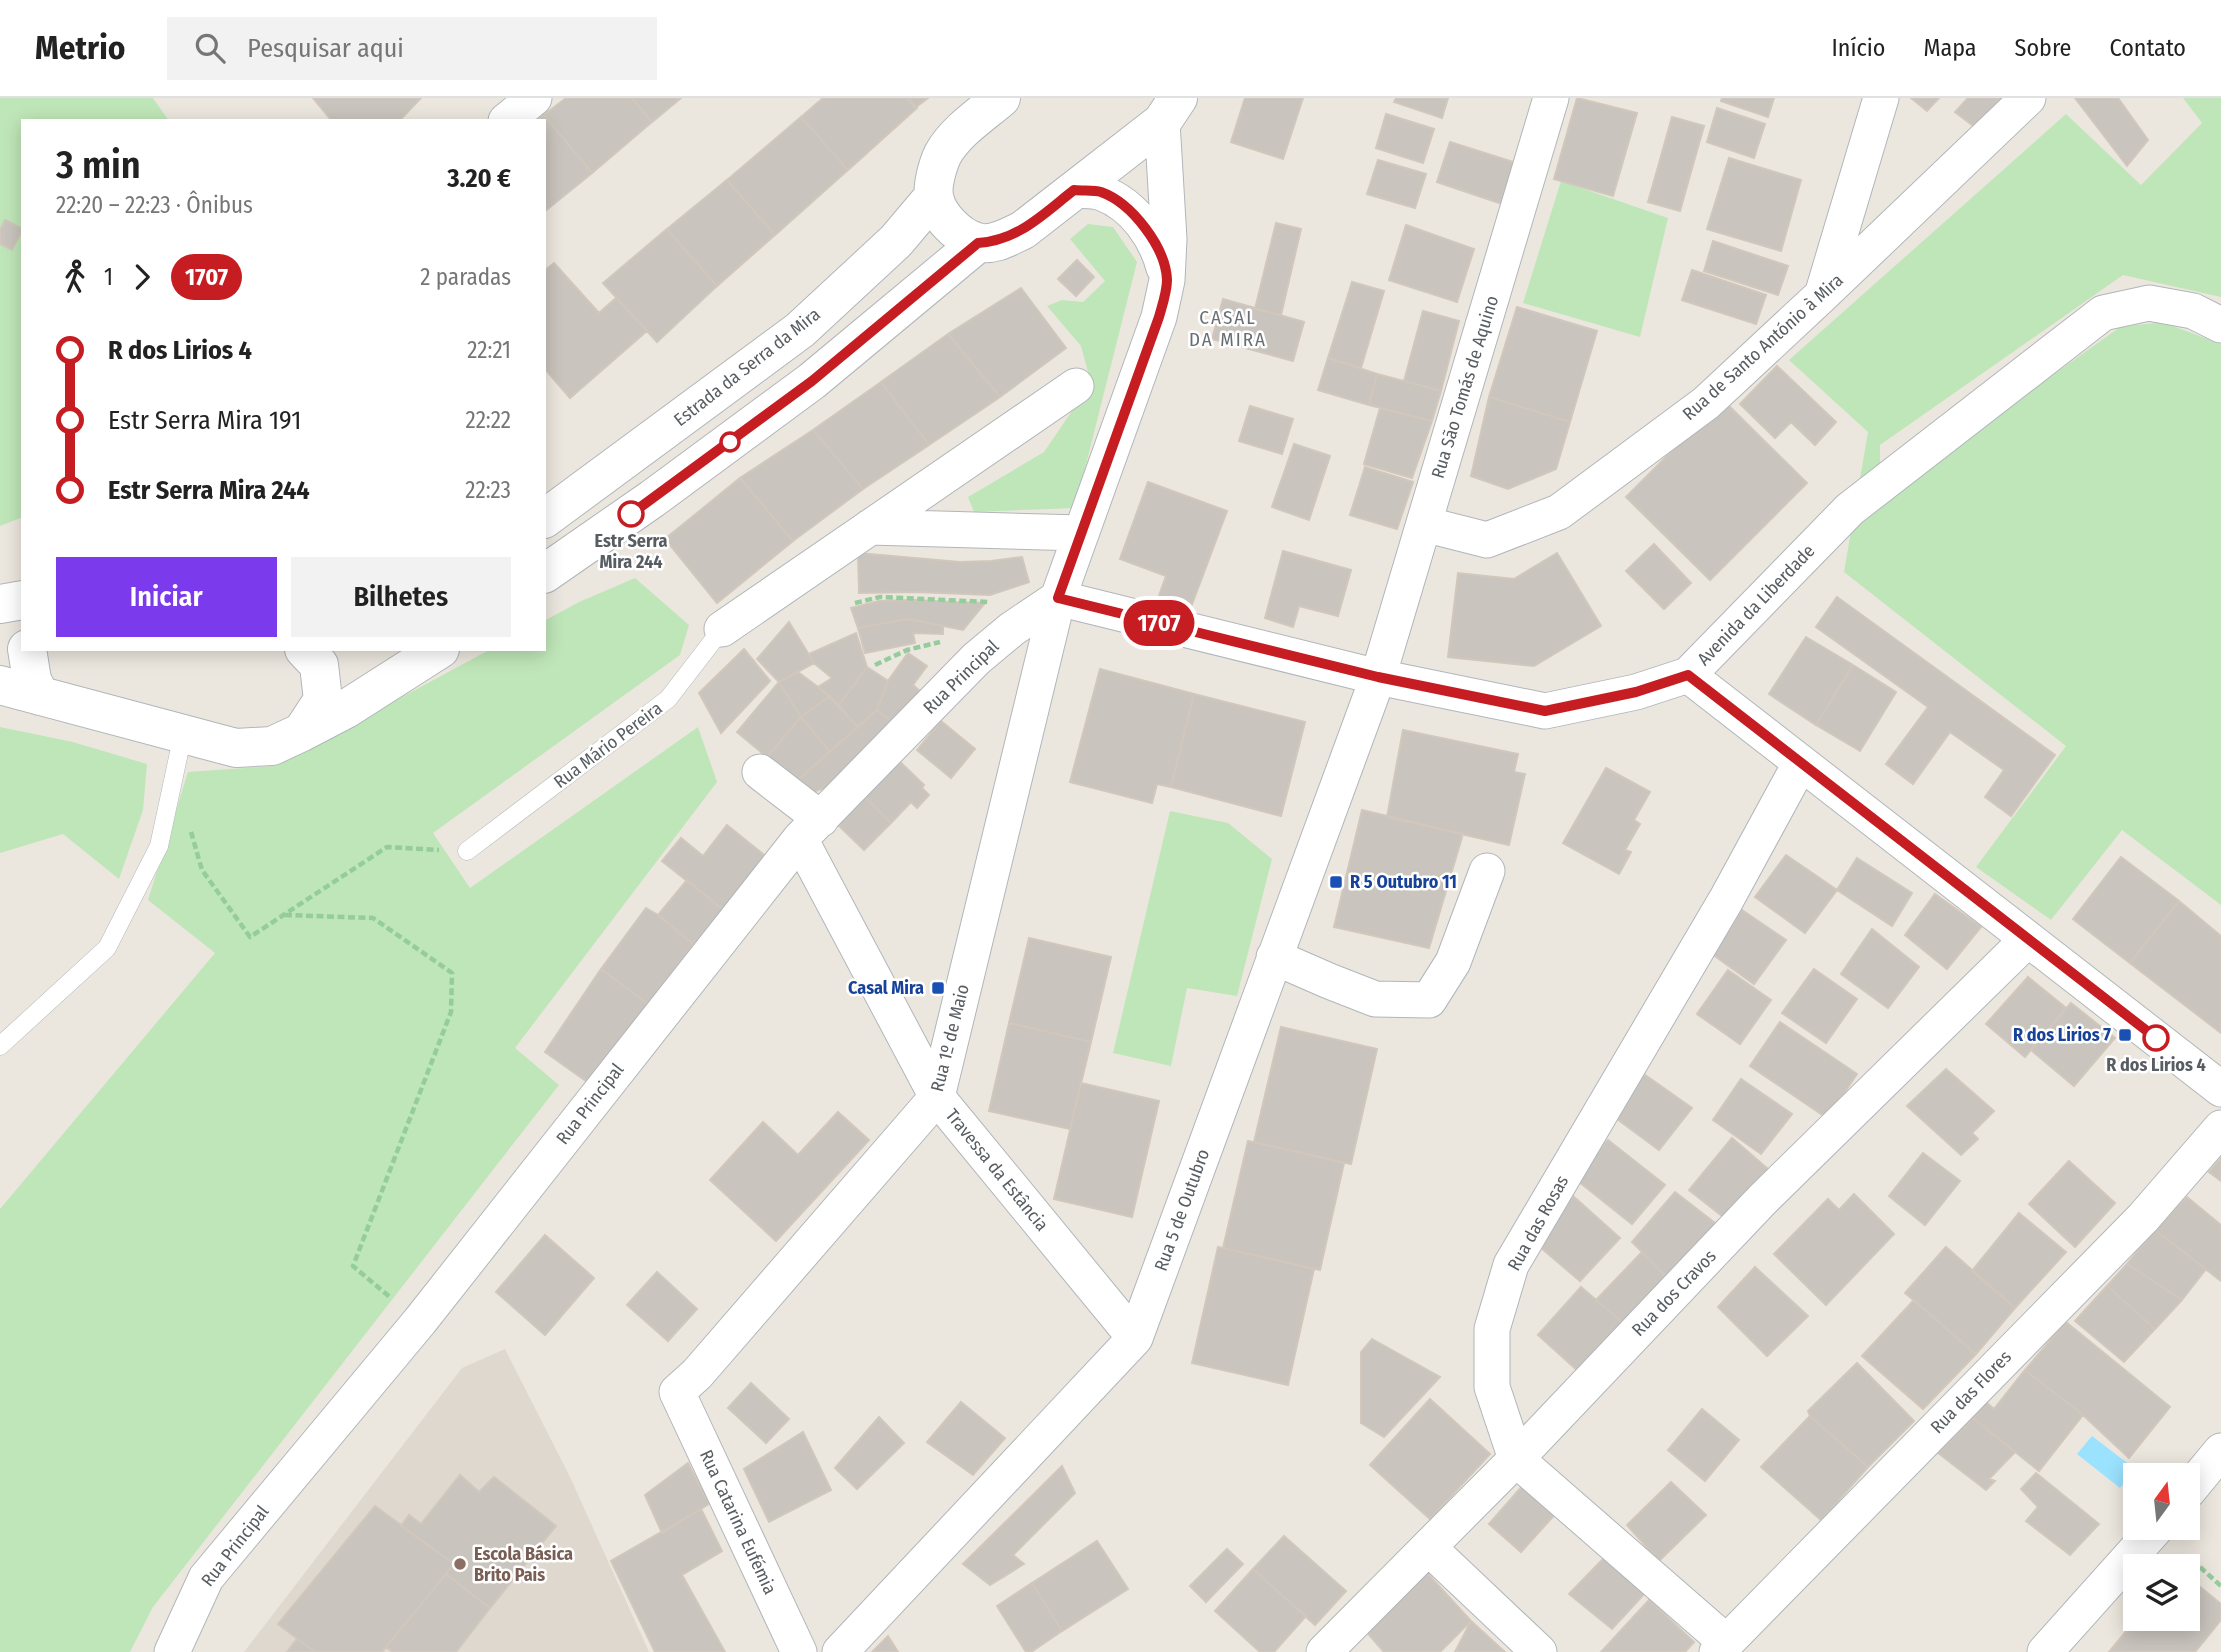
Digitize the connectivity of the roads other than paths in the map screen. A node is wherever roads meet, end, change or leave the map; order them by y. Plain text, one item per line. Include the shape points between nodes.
1 (534, 98) edge
2 (1001, 98) edge
3 (1551, 98) edge
4 (1881, 98) edge
5 (2028, 98) edge
6 (1170, 110) edge
7 (508, 119) edge
8 (1074, 190) junction
9 (934, 196) junction
10 (978, 243) junction
11 (1167, 280) junction
12 (1822, 295) junction
13 (2221, 325) edge
14 (1076, 386) dead end
15 (546, 517) edge
16 (1424, 524) junction
17 (870, 527) junction
18 (1082, 533) junction
19 (546, 573) edge
20 (21, 600) edge
21 (0, 604) edge
22 (1046, 607) junction
23 (722, 629) joint
24 (27, 651) edge
25 (306, 651) edge
26 (437, 651) edge
27 (1688, 675) junction
28 (1378, 677) junction
29 (0, 685) edge
30 (40, 696) junction
31 (302, 732) junction
32 (183, 734) junction
33 (1800, 764) junction
34 (760, 772) dead end
35 (811, 829) junction
36 (467, 852) road end
37 (1486, 871) dead end
38 (2028, 939) junction
39 (1275, 957) junction
40 (0, 1046) edge
41 (2221, 1089) edge
42 (937, 1097) junction
43 (2221, 1128) edge
44 (1135, 1338) junction
45 (677, 1392) joint
46 (2221, 1451) edge
47 (1516, 1459) junction
48 (2200, 1476) edge
49 (2145, 1540) edge
50 (1429, 1548) junction
51 (1721, 1647) edge
52 (172, 1652) edge
53 (799, 1652) edge
54 (839, 1652) edge
55 (1324, 1652) edge
56 (1539, 1652) edge
57 (2045, 1652) edge

1 - 7 street
2 - 9 street, Estrada da Serra da Mira via 955,136 942,157
3 - 16 street, Rua São Tomás de Aquino
4 - 12 street
5 - 12 street, Rua de Santo António à Mira
6 - 8 street
6 - 11 street, Rua 1º de Maio
8 - 10 street via 1023,230 998,242
8 - 11 street via 1101,192 1131,211 1160,251
9 - 10 street via 953,228
9 - 15 street, Estrada da Serra da Mira via 896,241 800,330
10 - 19 street via 812,381
11 - 18 street, Rua 1º de Maio via 1159,317
12 - 16 street, Rua de Santo António à Mira via 1706,403 1559,512 1487,541
13 - 27 street, Avenida da Liberdade via 2193,311 2149,303 2103,313 1850,509
14 - 17 street, Rua Mário Pereira
16 - 28 street, Rua São Tomás de Aquino
17 - 18 street
17 - 23 street, Rua Mário Pereira
18 - 22 street, Rua 1º de Maio
20 - 21 street
22 - 28 street, Avenida da Liberdade
22 - 35 street, Rua Principal via 976,659
22 - 42 street, Rua 1º de Maio
23 - 36 lane, Rua Mário Pereira via 668,699
24 - 30 street
25 - 31 street via 320,665 323,700
26 - 31 street
27 - 28 street, Avenida da Liberdade via 1636,692 1545,711
27 - 33 street
28 - 39 street, Rua 5 de Outubro
29 - 30 street
30 - 32 street
31 - 32 street via 272,746 236,748
32 - 40 lane via 159,846 107,948
33 - 38 street
33 - 47 street, Rua das Rosas via 1727,900 1511,1265 1492,1329 1492,1387
34 - 35 street
35 - 42 street, Travessa da Estância
35 - 52 street, Rua Principal via 419,1321 206,1578
37 - 39 street via 1452,962 1429,1000 1375,999
38 - 41 street
38 - 47 street, Rua dos Cravos via 1762,1200
39 - 44 street, Rua 5 de Outubro
42 - 44 street, Travessa da Estância
42 - 45 street, Rua 1º de Maio
43 - 51 street, Rua das Flores via 2143,1218
44 - 54 street, Rua 5 de Outubro
45 - 53 street, Rua Catarina Eufémia
46 - 48 street
47 - 50 street, Rua dos Cravos
47 - 51 street
49 - 57 street
50 - 55 street, Rua dos Cravos
50 - 56 street

